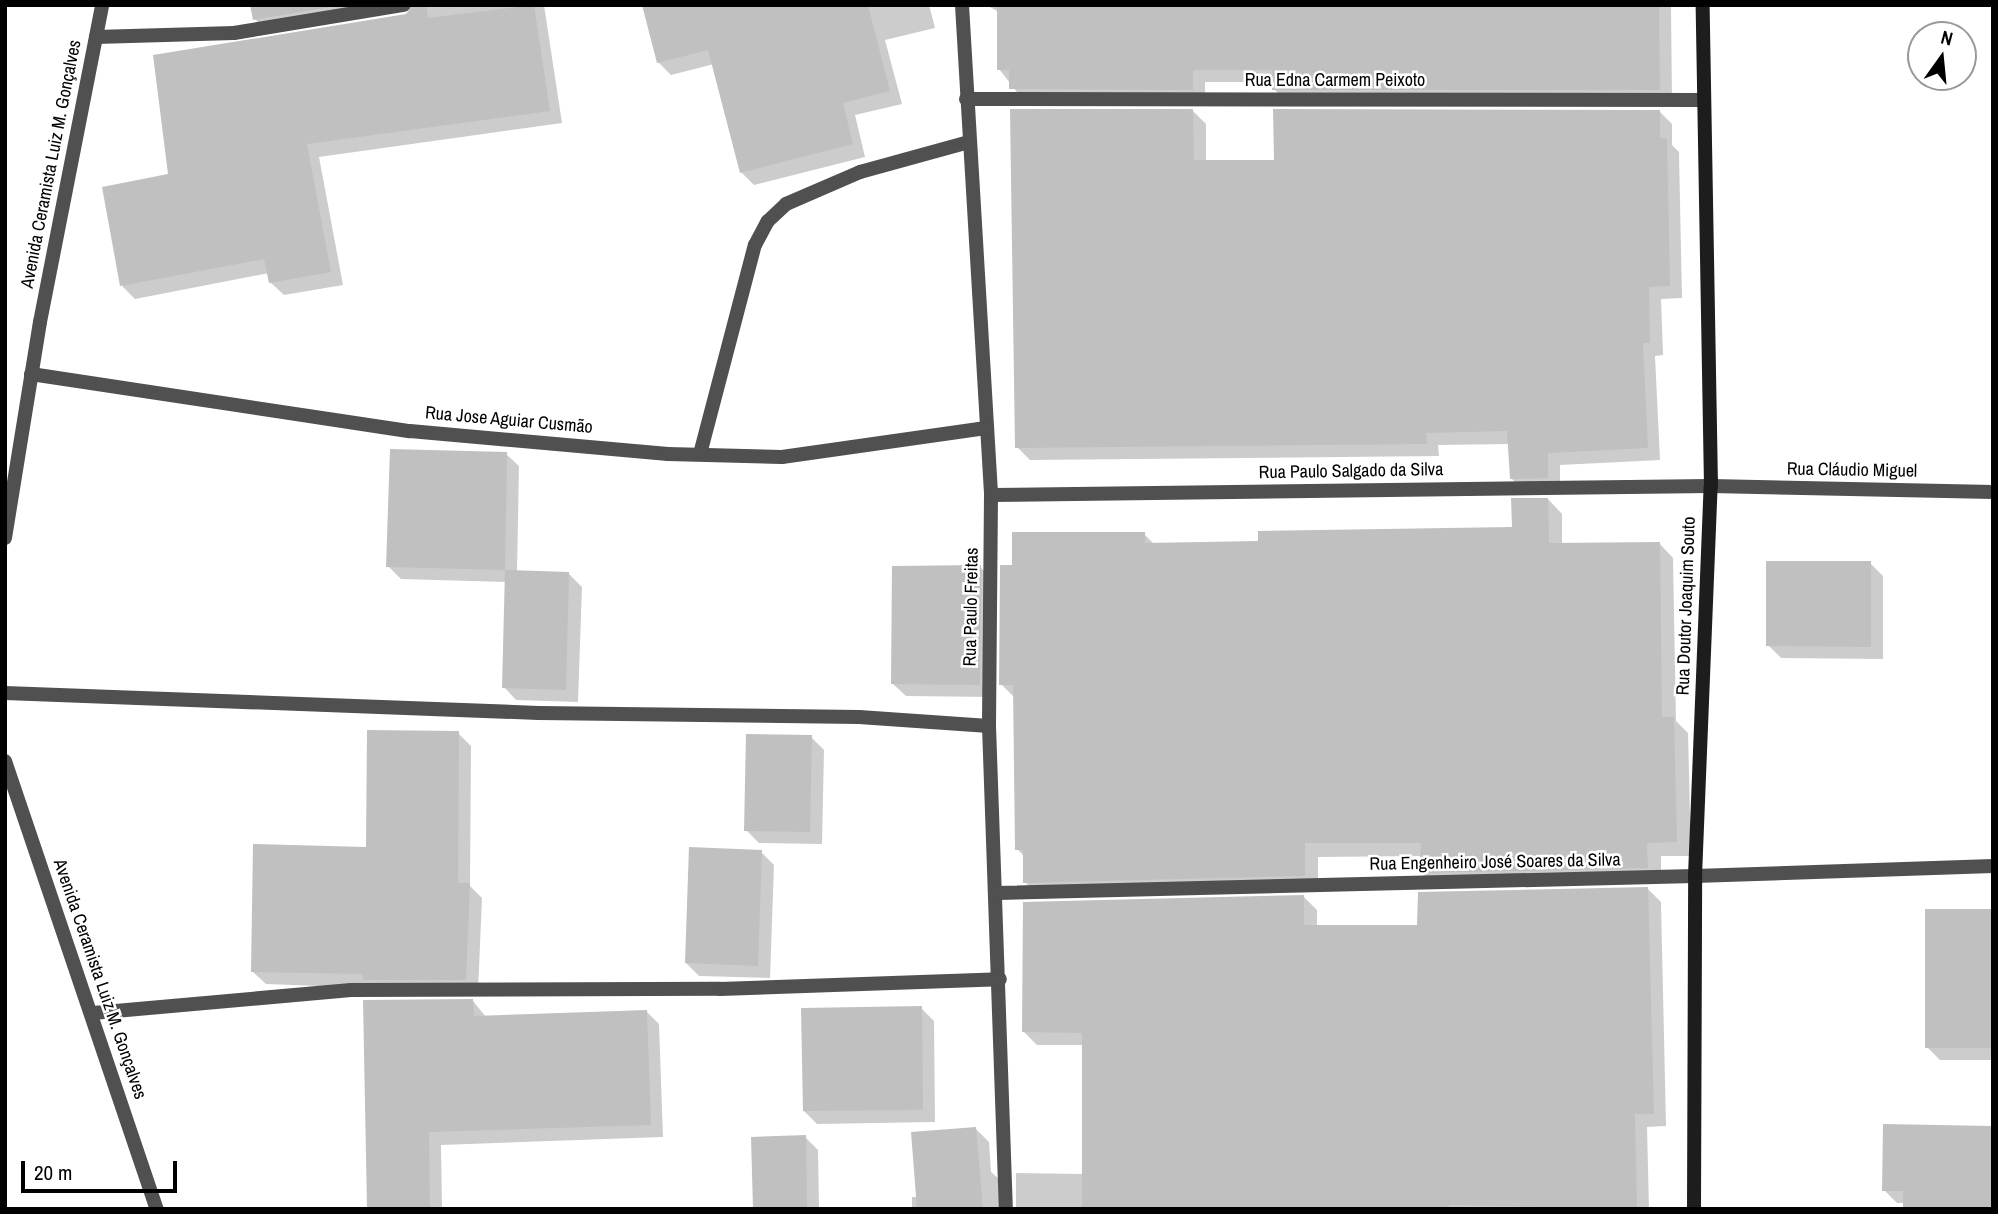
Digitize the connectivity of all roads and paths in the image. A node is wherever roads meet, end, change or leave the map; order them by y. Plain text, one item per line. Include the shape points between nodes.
1 (102, 5) edge
2 (404, 5) edge
3 (962, 5) edge
4 (1703, 5) edge
5 (96, 37) junction
6 (966, 99) junction
7 (1703, 100) junction
8 (969, 142) junction
9 (31, 374) junction
10 (986, 428) junction
11 (700, 454) junction
12 (1711, 486) junction
13 (1993, 492) edge
14 (991, 495) junction
15 (5, 538) edge
16 (5, 693) edge
17 (989, 726) junction
18 (5, 761) edge
19 (1993, 866) edge
20 (1695, 876) junction
21 (998, 893) junction
22 (1000, 979) junction
23 (93, 1013) junction
24 (158, 1209) edge
25 (1006, 1209) edge
26 (1694, 1209) edge

1 - 5 street, Avenida Ceramista Luiz M. Gonçalves
2 - 5 street via 234,33
3 - 6 street, Rua Paulo Freitas
4 - 7 street, Rua Doutor Joaquim Souto
5 - 9 street, Avenida Ceramista Luiz M. Gonçalves
6 - 7 street, Rua Edna Carmem Peixoto
6 - 8 street, Rua Paulo Freitas
7 - 12 street, Rua Doutor Joaquim Souto
8 - 10 street, Rua Paulo Freitas
8 - 11 street via 860,172 786,204 768,221 755,246
9 - 11 street, Rua Jose Aguiar Cusmão via 410,431
9 - 15 street, Avenida Ceramista Luiz M. Gonçalves
10 - 11 street, Rua Jose Aguiar Cusmão via 782,457
10 - 14 street, Rua Paulo Freitas
12 - 13 street, Rua Cláudio Miguel
12 - 14 street, Rua Paulo Salgado da Silva
12 - 20 street, Rua Doutor Joaquim Souto
14 - 17 street, Rua Paulo Freitas
16 - 17 street via 539,713 859,717
17 - 21 street, Rua Paulo Freitas
18 - 23 street, Avenida Ceramista Luiz M. Gonçalves
19 - 20 street, Rua Engenheiro José Soares da Silva
20 - 21 street, Rua Engenheiro José Soares da Silva
20 - 26 street, Rua Doutor Joaquim Souto
21 - 22 street, Rua Paulo Freitas
22 - 23 street via 720,989 351,990
22 - 25 street, Rua Paulo Freitas
23 - 24 street, Avenida Ceramista Luiz M. Gonçalves

